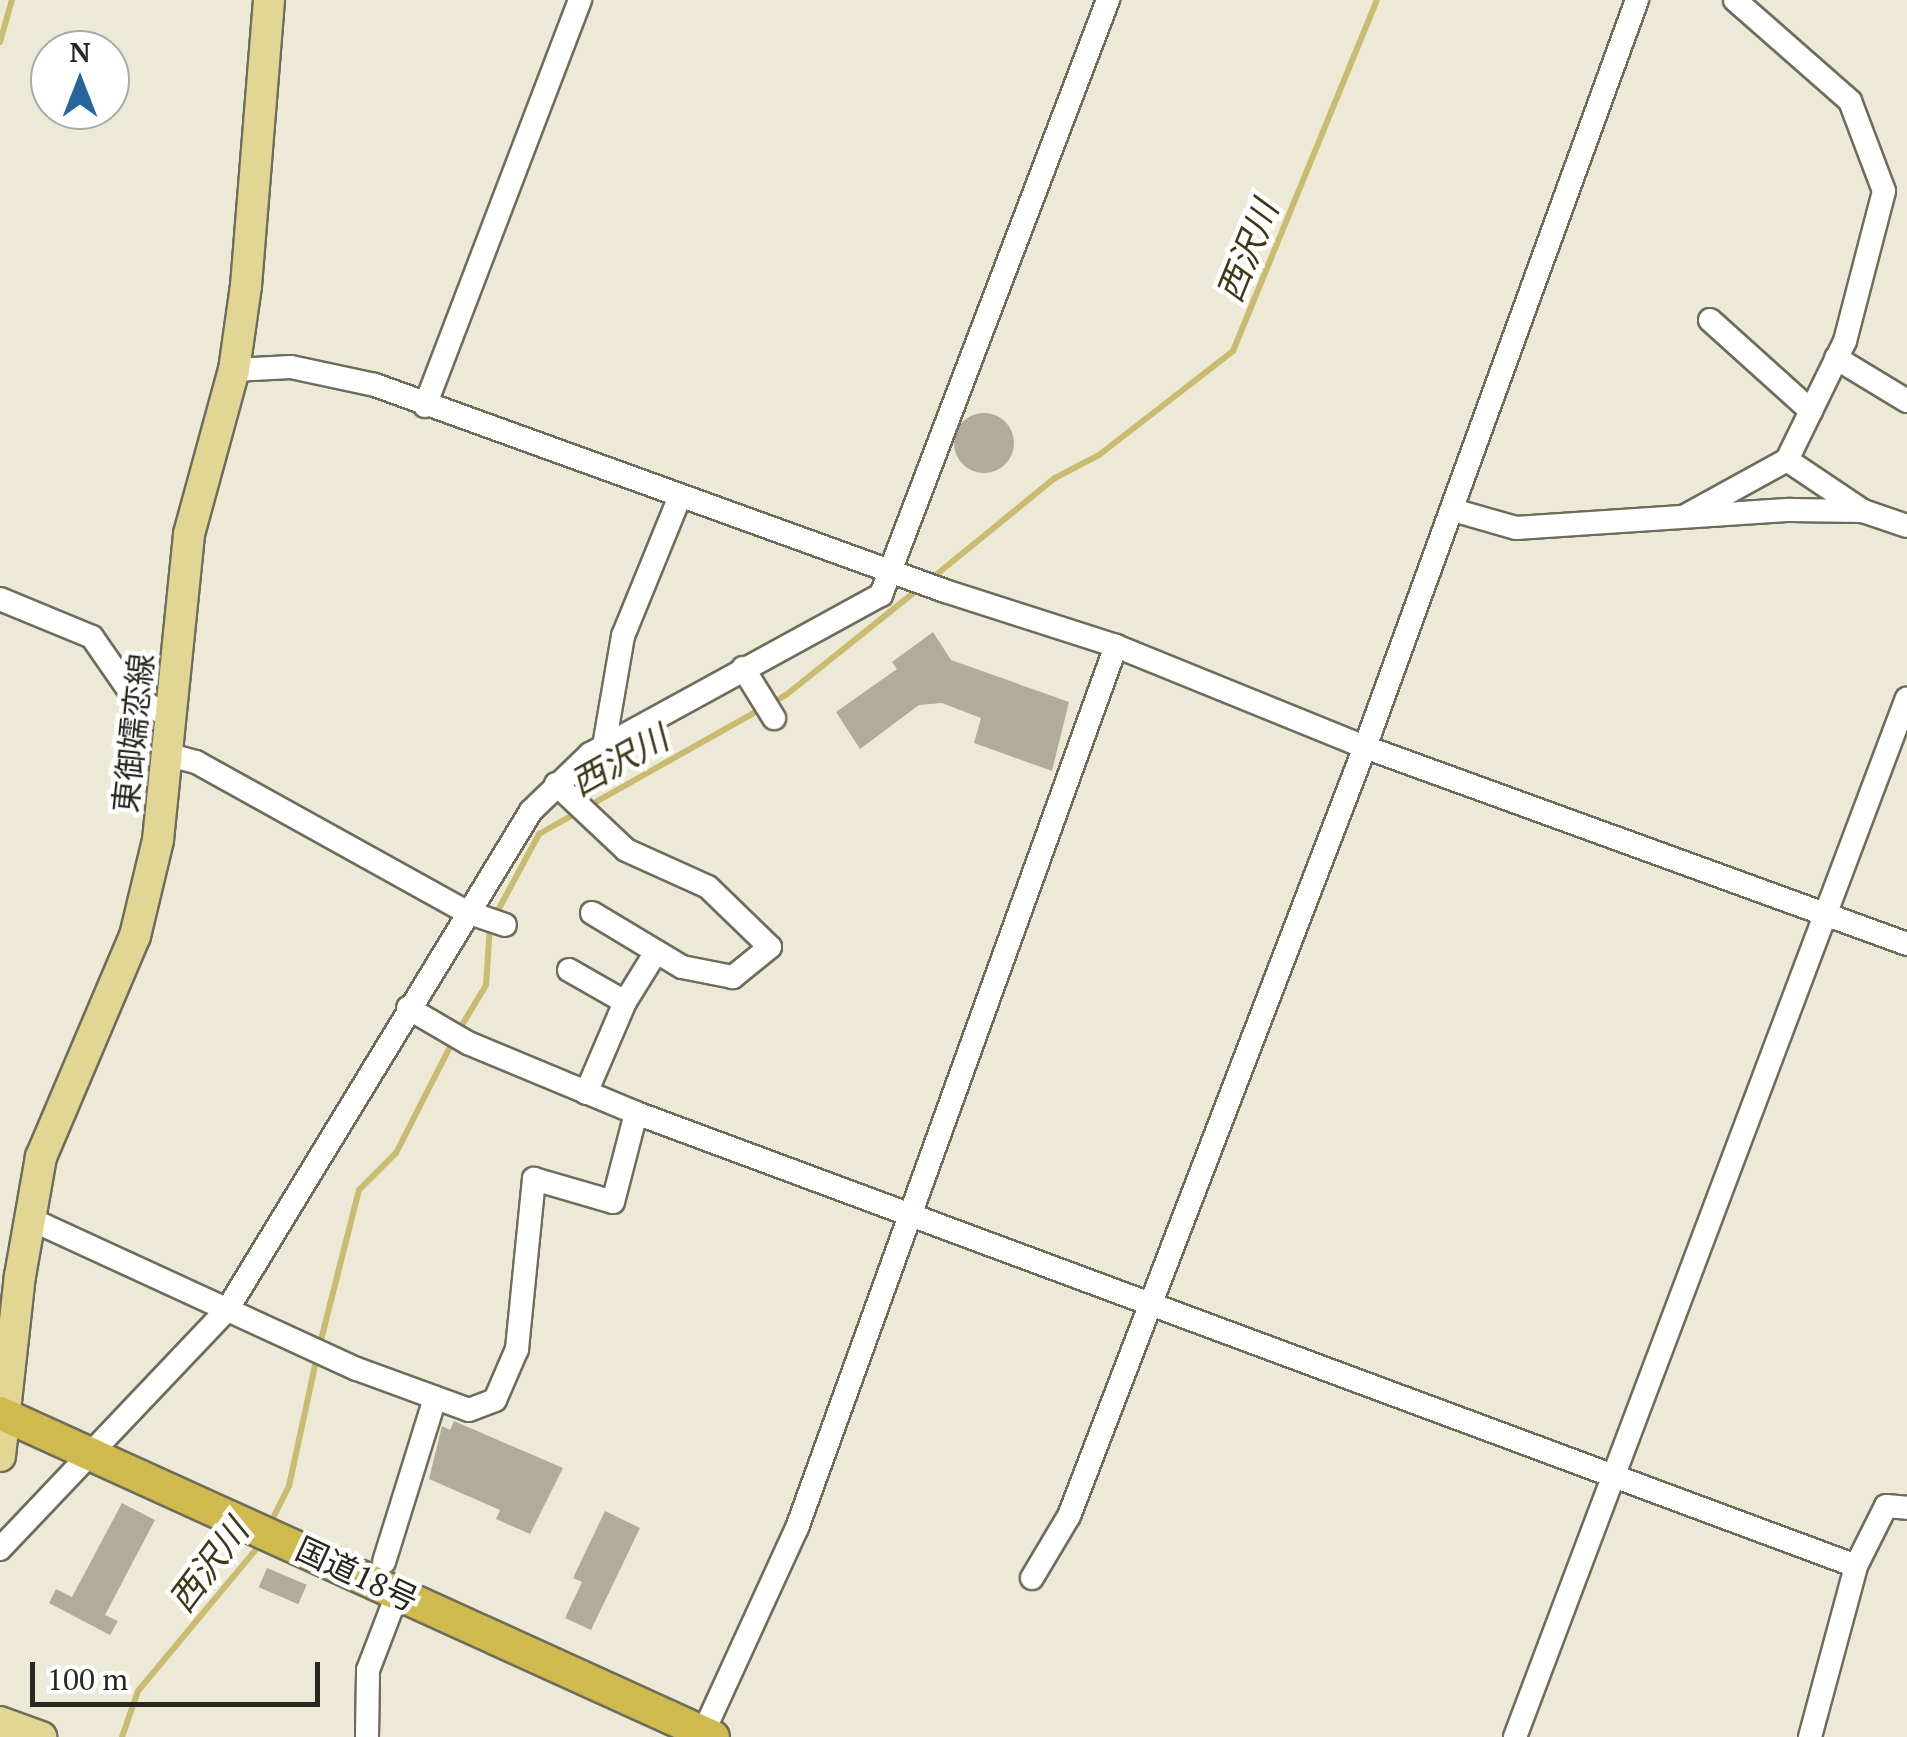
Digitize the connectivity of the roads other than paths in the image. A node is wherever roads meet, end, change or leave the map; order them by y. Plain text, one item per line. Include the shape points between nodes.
1 (269, 0) edge
2 (580, 0) edge
3 (1108, 0) edge
4 (1637, 0) edge
5 (1735, 0) edge
6 (1710, 320) dead end
7 (1836, 358) junction
8 (234, 370) junction
9 (1907, 401) edge
10 (425, 406) junction
11 (1810, 411) junction
12 (1787, 460) junction
13 (680, 496) junction
14 (1453, 510) junction
15 (1863, 511) junction
16 (1685, 516) junction
17 (1907, 526) edge
18 (901, 575) junction
19 (0, 599) edge
20 (1116, 646) junction
21 (743, 668) junction
22 (1907, 698) edge
23 (168, 716) junction
24 (774, 718) dead end
25 (604, 746) junction
26 (1365, 747) junction
27 (166, 754) junction
28 (556, 784) junction
29 (592, 912) dead end
30 (473, 914) junction
31 (1828, 916) junction
32 (505, 925) dead end
33 (1907, 944) edge
34 (656, 952) junction
35 (569, 970) dead end
36 (625, 1002) junction
37 (408, 1008) junction
38 (586, 1093) junction
39 (636, 1113) junction
40 (916, 1214) junction
41 (28, 1218) junction
42 (1152, 1302) junction
43 (227, 1310) junction
44 (435, 1398) junction
45 (4, 1414) edge
46 (88, 1448) junction
47 (0, 1456) edge
48 (1618, 1476) junction
49 (1907, 1508) edge
50 (0, 1548) edge
51 (384, 1562) dead end
52 (1856, 1566) junction
53 (1032, 1578) dead end
54 (398, 1592) junction
55 (0, 1722) edge
56 (708, 1735) edge
57 (40, 1737) edge
58 (367, 1737) edge
59 (1516, 1737) edge
60 (1810, 1737) edge

1 - 8 main road, 東御嬬恋線
2 - 10 street
3 - 18 street
4 - 14 street
5 - 7 street via 1850,101 1884,191
6 - 11 street
7 - 9 street
7 - 11 street
8 - 10 street via 292,367 375,385
8 - 23 main road, 東御嬬恋線 via 197,490
10 - 13 street
11 - 12 street
12 - 15 street
12 - 16 street
13 - 18 street
13 - 25 street via 623,636
14 - 16 street via 1516,528
14 - 26 street
15 - 16 street
15 - 17 street
18 - 20 street
18 - 21 street via 881,595
19 - 23 street via 92,636 133,696
20 - 26 street
20 - 40 street
21 - 24 street
21 - 25 street
22 - 31 street
23 - 27 main road, 東御嬬恋線
25 - 28 street
26 - 31 street
26 - 42 street
27 - 30 street via 196,762
27 - 41 main road, 東御嬬恋線 via 146,899 53,1125
28 - 30 street via 530,811
28 - 34 street via 626,850 708,887 770,947 733,977 682,968
29 - 34 street
30 - 32 street
30 - 37 street
31 - 33 street
31 - 48 street
34 - 36 street
35 - 36 street
36 - 38 street
37 - 38 street via 466,1042
37 - 43 street
38 - 39 street
39 - 40 street
39 - 44 street via 613,1202 534,1180 517,1349 495,1400 470,1410
40 - 42 street
40 - 56 street via 797,1528
41 - 43 street
41 - 45 main road, 東御嬬恋線
42 - 48 street
42 - 53 street via 1069,1516
43 - 44 street
43 - 46 street
44 - 51 street
45 - 46 highway, 国道18号
45 - 47 main road, 東御嬬恋線
46 - 50 street
46 - 54 highway, 国道18号
48 - 52 street
48 - 59 street
49 - 52 street via 1886,1506
52 - 60 street
54 - 56 highway, 国道18号
54 - 58 street via 368,1670
55 - 57 main road

